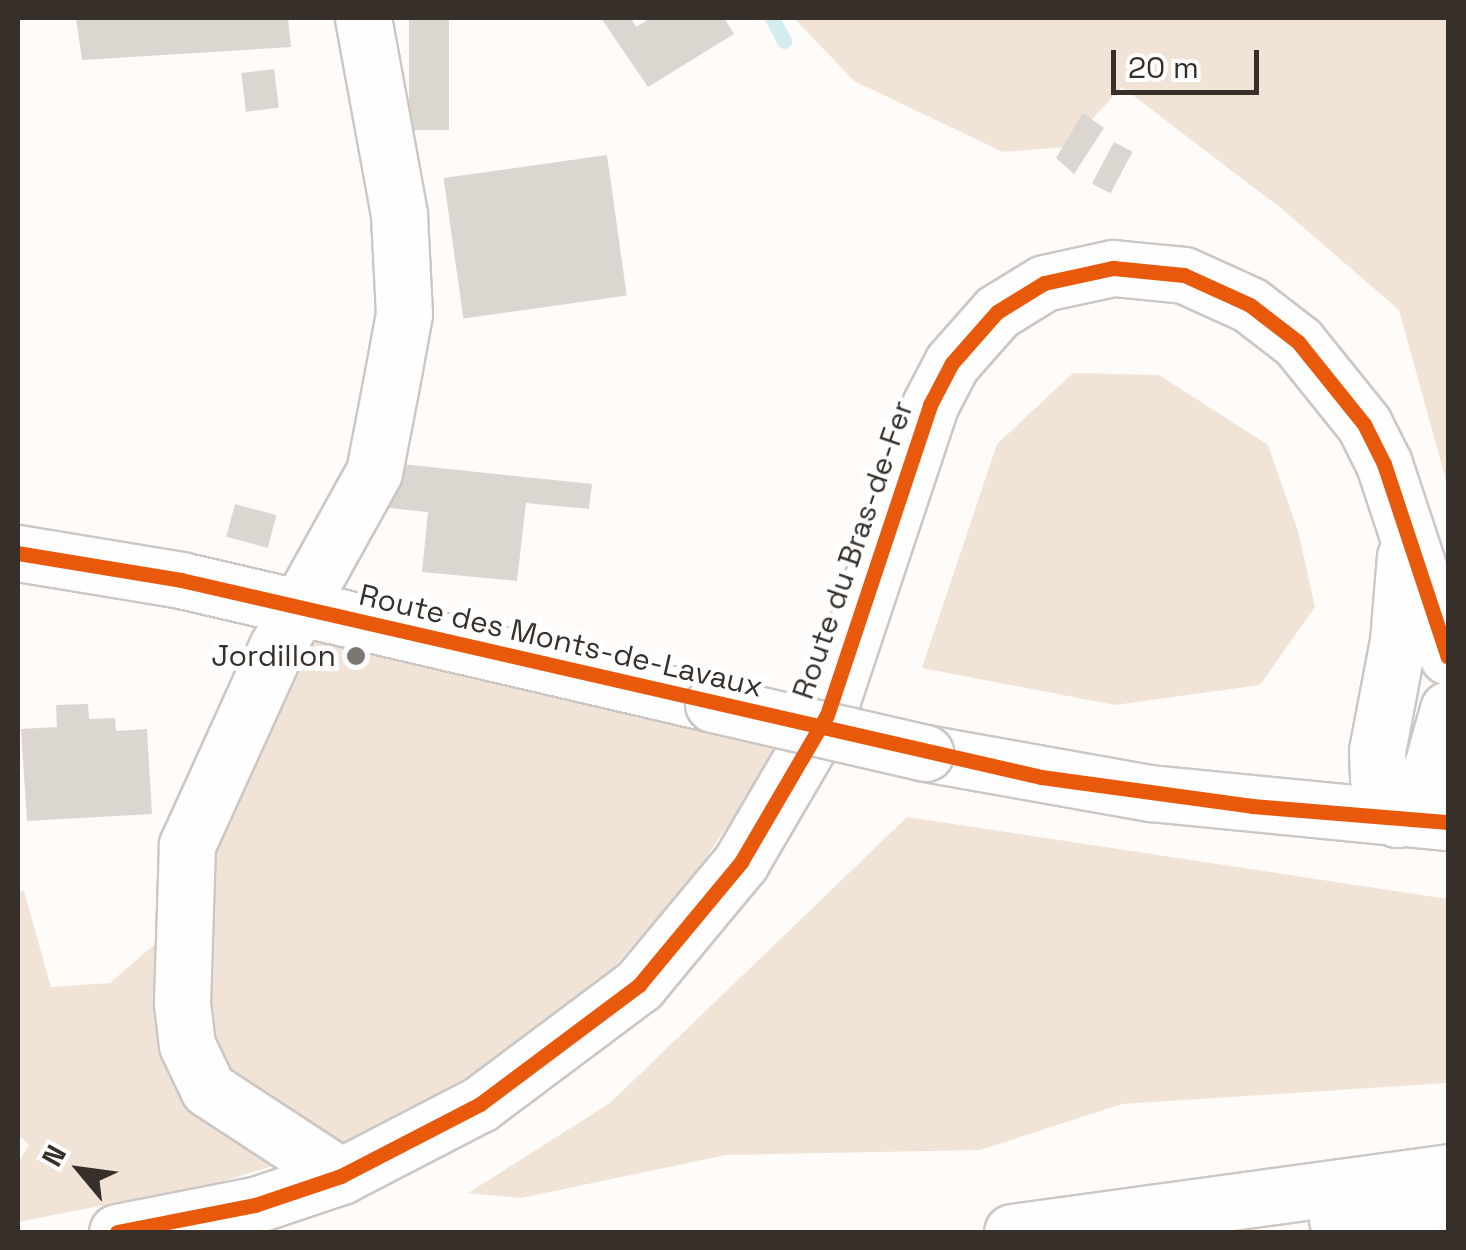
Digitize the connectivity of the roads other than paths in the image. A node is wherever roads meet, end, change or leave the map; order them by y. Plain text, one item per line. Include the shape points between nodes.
1 (363, 18) edge
2 (1406, 528) junction
3 (18, 553) edge
4 (300, 608) junction
5 (1448, 657) edge
6 (1448, 709) edge
7 (1423, 821) edge
8 (1448, 1172) edge
9 (342, 1176) junction
10 (1448, 1215) edge
11 (118, 1232) edge
12 (1012, 1232) edge
13 (1094, 1232) edge

1 - 4 main road via 400,214 404,314 374,472
2 - 5 main road, Route du Bras-de-Fer
2 - 7 main road, Route du Bras-de-Fer via 1378,778
2 - 9 main road, Route du Bras-de-Fer via 1364,424 1324,368 1250,305 1184,276 1132,269 1076,274 1020,295 962,350 930,405 827,715 770,817 706,908 639,985 530,1072
3 - 4 main road, Route des Monts-de-Lavaux via 107,565
4 - 7 main road, Route des Monts-de-Lavaux, bridge via 925,753 1114,788
4 - 9 main road via 187,845 182,1003 187,1045 208,1089
6 - 7 main road
8 - 12 main road
9 - 11 main road, Route du Bras-de-Fer via 255,1204
10 - 13 main road

